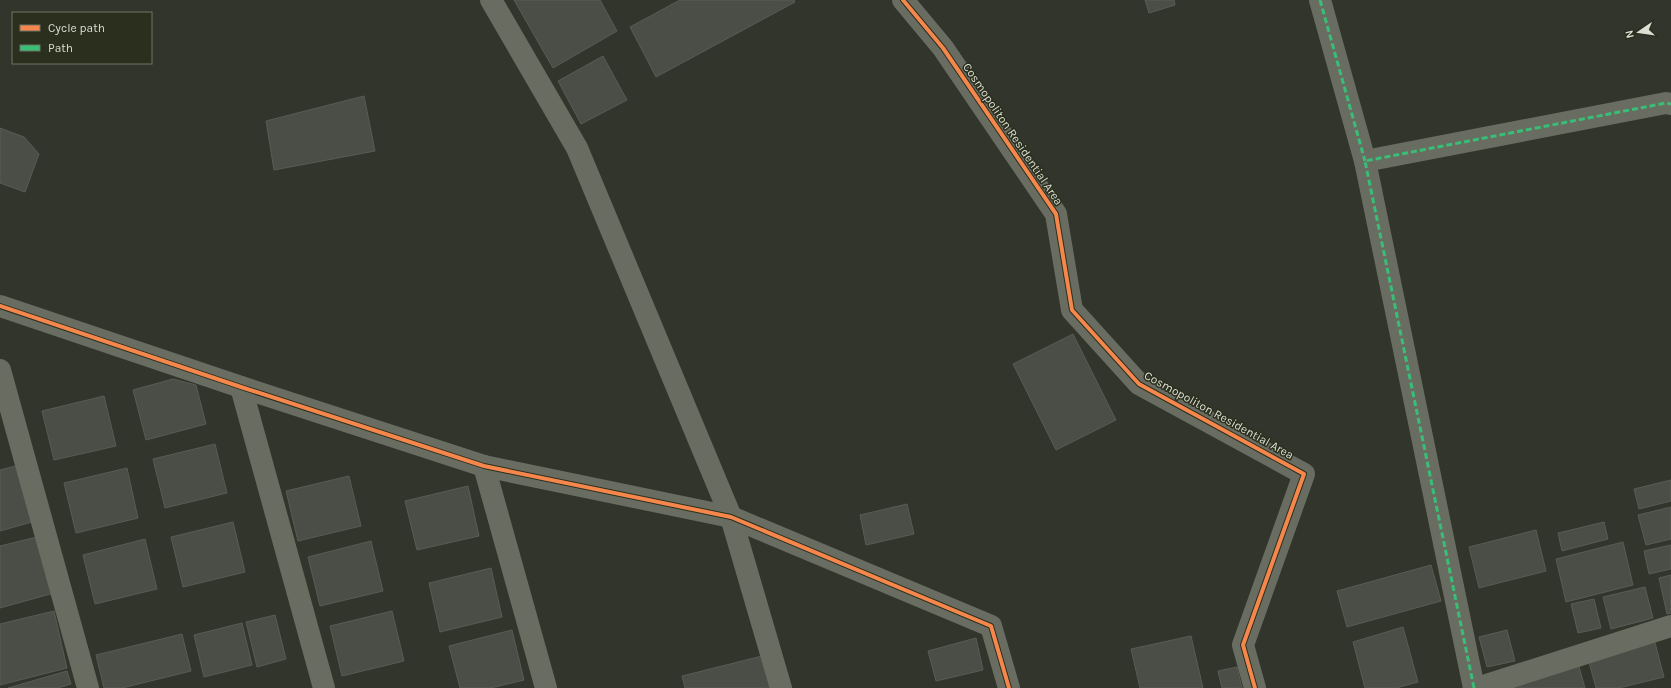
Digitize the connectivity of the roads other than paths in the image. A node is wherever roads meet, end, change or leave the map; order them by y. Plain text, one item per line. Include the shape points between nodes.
1 (491, 0) edge
2 (902, 0) edge
3 (1320, 0) edge
4 (1671, 104) edge
5 (1365, 161) junction
6 (0, 306) edge
7 (0, 370) edge
8 (241, 387) junction
9 (0, 410) edge
10 (16, 429) junction
11 (484, 466) junction
12 (731, 517) junction
13 (1671, 626) edge
14 (88, 688) edge
15 (324, 688) edge
16 (546, 688) edge
17 (781, 688) edge
18 (1009, 688) edge
19 (1255, 688) edge
20 (1476, 688) edge

1 - 12 street via 577,148
2 - 19 street, Cosmopoliton Residential Area via 943,48 1056,214 1072,310 1139,384 1304,474 1243,646
3 - 5 street
4 - 5 street via 1658,104
5 - 20 street
6 - 8 street
7 - 10 street
8 - 11 street
8 - 15 street
9 - 10 street
10 - 14 street
11 - 12 street
11 - 16 street
12 - 17 street
12 - 18 street via 991,626
13 - 20 street

